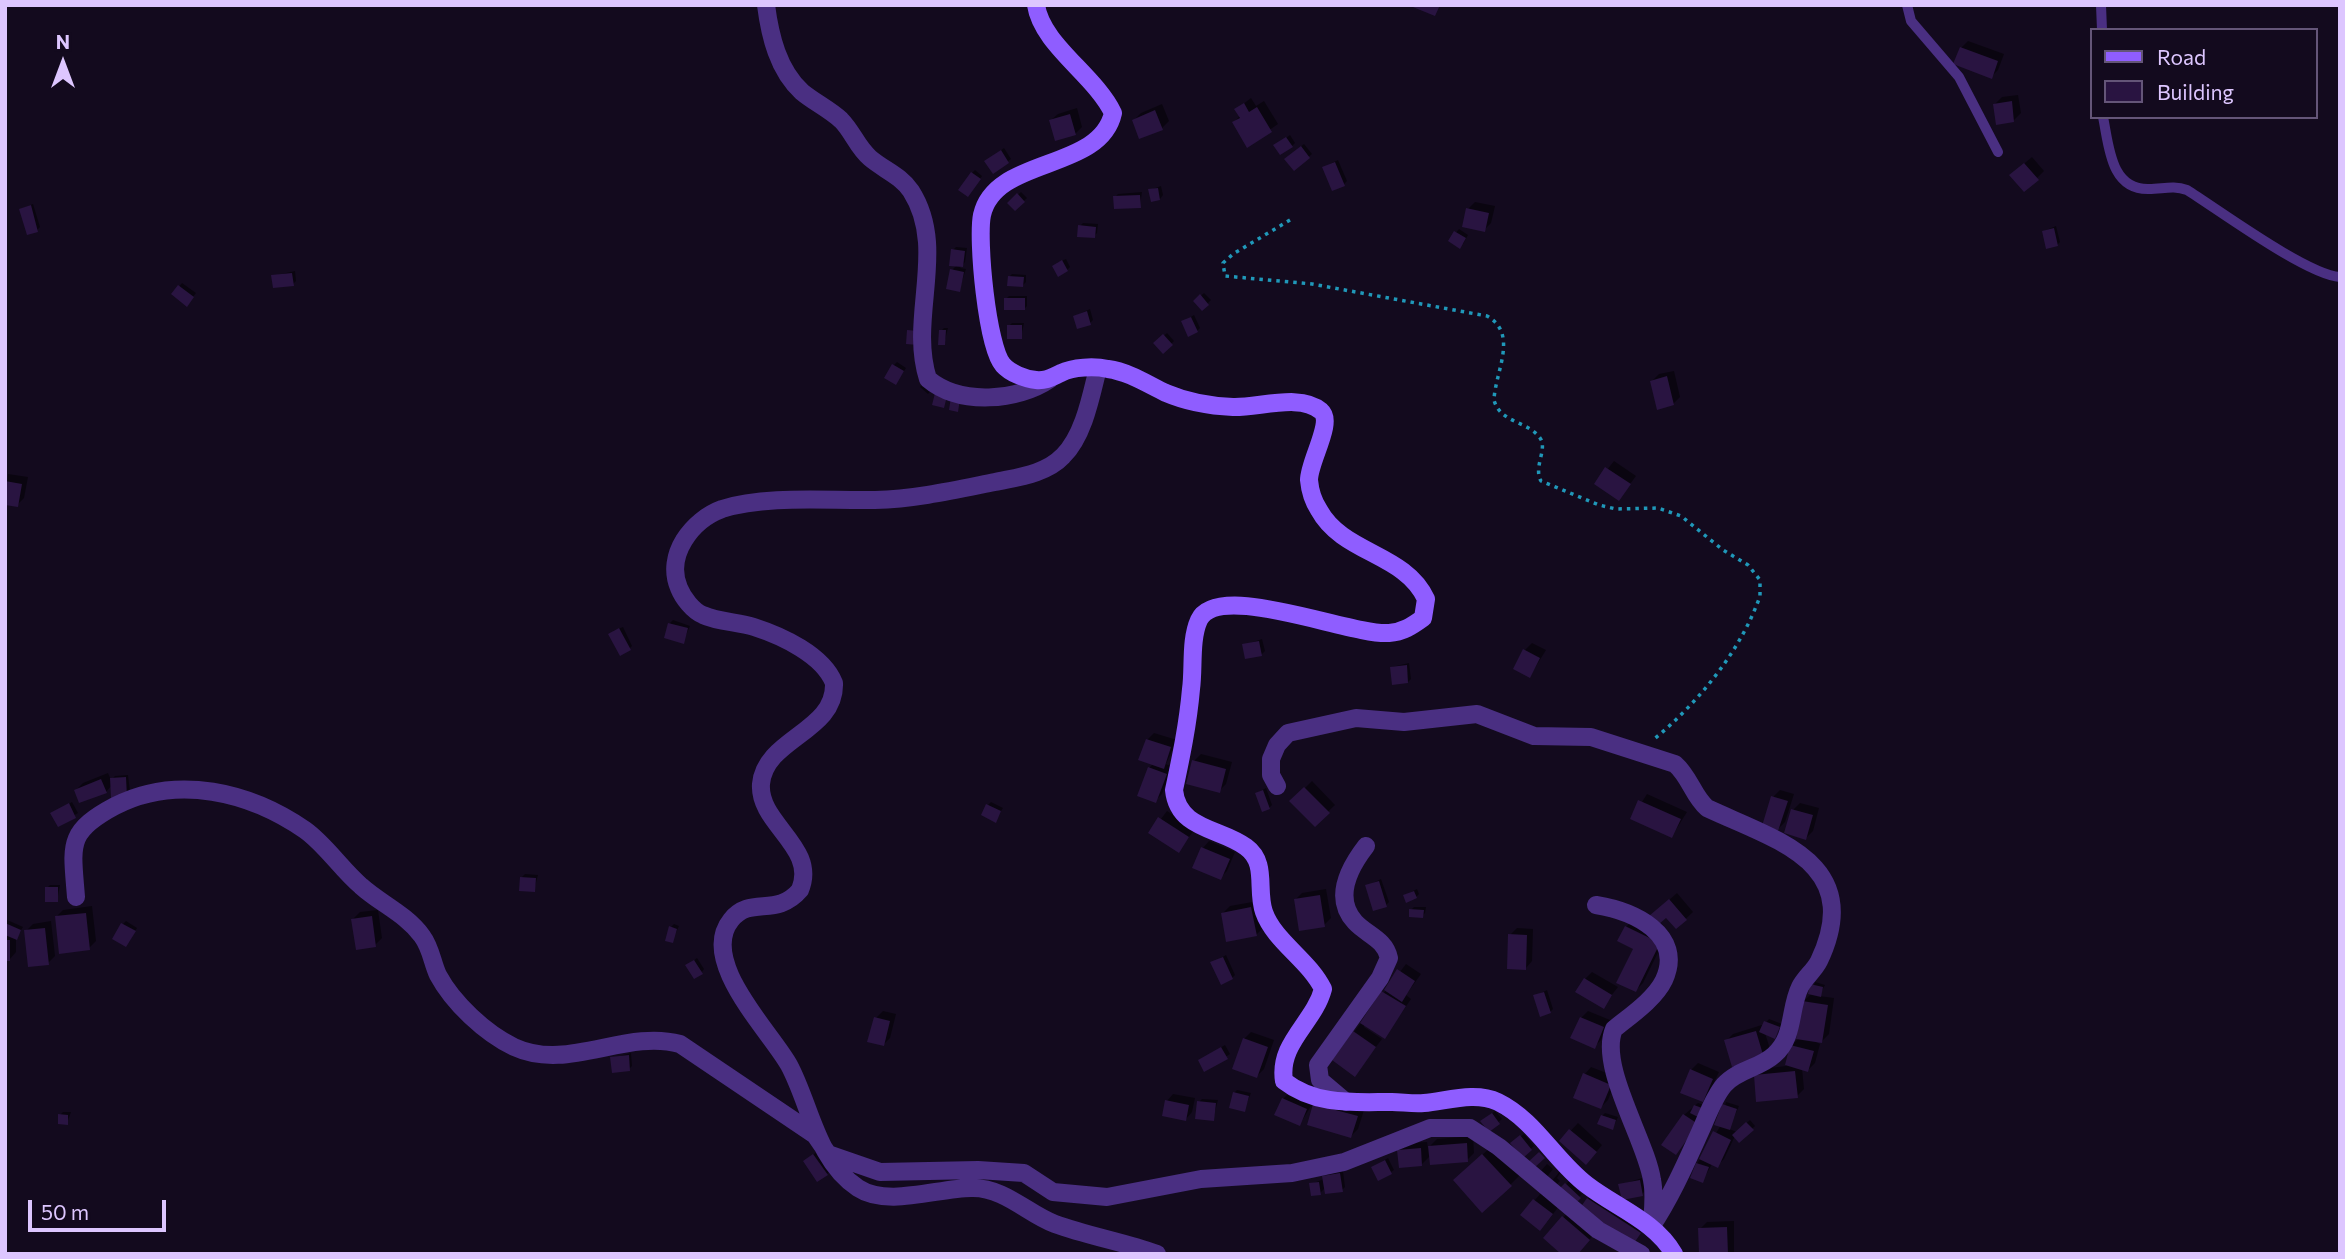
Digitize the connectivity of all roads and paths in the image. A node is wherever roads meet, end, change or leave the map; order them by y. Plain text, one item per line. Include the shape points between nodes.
1 (766, 5) edge
2 (1035, 5) edge
3 (1907, 5) edge
4 (2101, 5) edge
5 (2102, 28) edge
6 (2103, 119) edge
7 (1998, 152) dead end
8 (1290, 220) dead end
9 (2340, 277) edge
10 (1098, 369) junction
11 (1050, 379) junction
12 (1638, 752) junction
13 (1277, 786) dead end
14 (1366, 846) dead end
15 (76, 897) dead end
16 (1596, 905) dead end
17 (1346, 1102) junction
18 (828, 1154) junction
19 (1651, 1227) junction
20 (1157, 1254) edge
21 (1641, 1254) edge
22 (1674, 1254) edge

1 - 11 street via 772,41 795,84 841,120 872,160 904,181 921,210 929,232 923,343 928,379 944,390 990,397 1024,394
2 - 11 street via 1052,38 1114,113 1102,136 1008,181 983,210 981,251 996,353 1016,375
3 - 7 lane via 1911,21 1959,77
4 - 5 lane
6 - 9 lane via 2116,174 2126,183 2187,190 2307,266
8 - 12 path via 1233,254 1223,263 1225,276 1355,291 1487,316 1501,327 1503,344 1494,400 1503,415 1539,436 1537,474 1541,481 1599,505 1658,508 1681,516 1748,565 1760,580 1758,604 1726,660 1691,705
10 - 11 street via 1063,372
10 - 17 street via 1130,375 1194,402 1237,407 1304,404 1323,412 1325,431 1309,479 1320,513 1349,541 1400,568 1426,600 1423,618 1391,633 1232,605 1207,610 1195,632 1175,802 1194,823 1245,846 1256,856 1264,912 1323,989 1319,1003 1286,1053 1284,1081 1325,1100
10 - 18 street via 1073,443 1064,456 1041,471 924,496 738,505 707,516 693,527 677,553 678,587 695,610 782,639 821,664 834,683 829,707 806,733 777,755 761,783 765,802 804,867 800,890 782,905 742,910 725,933 727,964 736,989 789,1064
12 - 13 street via 1591,737 1534,736 1477,714 1404,722 1356,718 1289,733 1272,759 1271,775
12 - 19 street via 1675,764 1707,808 1805,856 1825,881 1830,910 1824,949 1798,990 1783,1045 1774,1056 1725,1083
14 - 17 street via 1345,880 1344,892 1356,923 1383,944 1389,958 1380,978 1318,1065 1320,1080
15 - 18 street via 74,850 84,824 130,799 159,790 224,793 305,831 348,876 411,922 424,937 438,974 458,1003 501,1040 543,1056 659,1040 680,1044 815,1135
16 - 19 street via 1627,912 1645,923 1664,941 1671,958 1663,982 1610,1038 1616,1074 1652,1179
17 - 19 street via 1422,1103 1478,1097 1496,1101 1545,1141 1583,1182
18 - 20 street via 851,1182 866,1192 900,1196 984,1189 1053,1223
18 - 21 street via 880,1172 1024,1173 1053,1192 1107,1197 1201,1179 1292,1173 1344,1162 1430,1128 1470,1128 1598,1230
19 - 22 street

